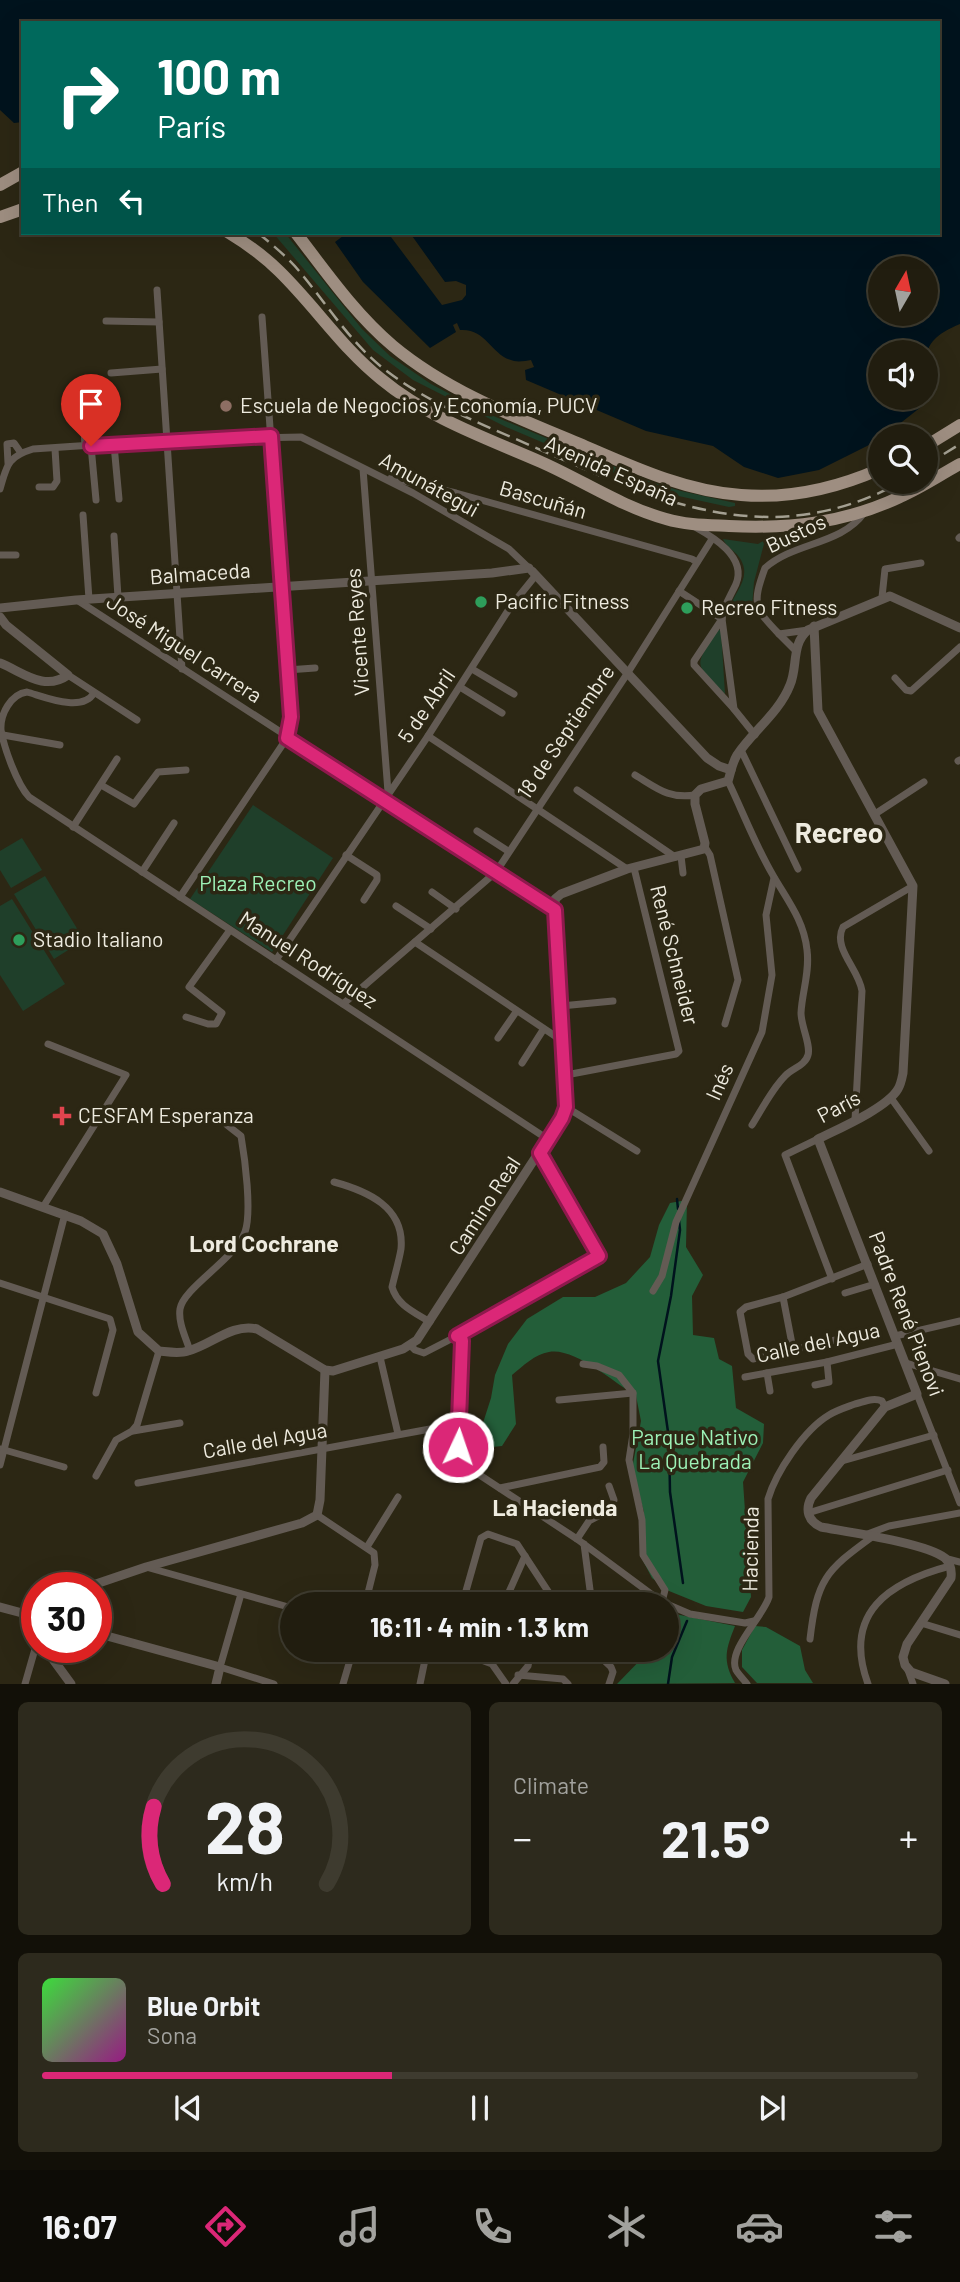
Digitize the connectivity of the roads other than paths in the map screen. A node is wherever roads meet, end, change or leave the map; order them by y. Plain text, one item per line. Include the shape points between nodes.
1 (21, 173) edge
2 (0, 186) edge
3 (21, 210) edge
4 (0, 217) edge
5 (232, 235) edge
6 (298, 235) edge
7 (157, 290) dead end
8 (262, 317) dead end
9 (106, 321) dead end
10 (159, 322) junction
11 (162, 369) junction
12 (111, 373) dead end
13 (83, 413) dead end
14 (960, 425) edge
15 (271, 436) junction
16 (938, 439) edge
17 (167, 440) junction
18 (114, 445) junction
19 (88, 446) junction
20 (55, 449) junction
21 (21, 453) junction
22 (8, 463) junction
23 (960, 464) edge
24 (363, 469) junction
25 (868, 473) edge
26 (377, 475) junction
27 (39, 487) dead end
28 (0, 489) edge
29 (119, 499) dead end
30 (96, 500) dead end
31 (866, 511) junction
32 (83, 515) dead end
33 (688, 523) junction
34 (114, 536) dead end
35 (712, 539) junction
36 (0, 555) edge
37 (16, 555) dead end
38 (697, 562) junction
39 (920, 563) dead end
40 (532, 571) junction
41 (372, 579) junction
42 (282, 586) junction
43 (679, 591) junction
44 (177, 593) junction
45 (118, 597) junction
46 (882, 597) junction
47 (89, 599) junction
48 (76, 600) junction
49 (0, 608) edge
50 (0, 617) edge
51 (722, 619) junction
52 (811, 628) junction
53 (960, 628) edge
54 (779, 634) junction
55 (960, 647) edge
56 (796, 651) junction
57 (0, 663) edge
58 (315, 668) dead end
59 (182, 669) junction
60 (472, 669) junction
61 (287, 670) junction
62 (627, 674) junction
63 (68, 675) junction
64 (895, 678) dead end
65 (460, 687) junction
66 (94, 692) junction
67 (514, 694) dead end
68 (734, 709) junction
69 (502, 713) dead end
70 (137, 720) dead end
71 (3, 735) junction
72 (755, 735) junction
73 (428, 736) junction
74 (287, 738) junction
75 (60, 745) dead end
76 (741, 750) junction
77 (117, 759) dead end
78 (186, 770) dead end
79 (731, 770) junction
80 (635, 775) dead end
81 (728, 780) junction
82 (924, 782) dead end
83 (101, 785) junction
84 (577, 790) dead end
85 (388, 793) junction
86 (695, 795) junction
87 (383, 800) junction
88 (537, 808) junction
89 (875, 814) junction
90 (174, 823) dead end
91 (73, 827) junction
92 (477, 831) dead end
93 (705, 846) junction
94 (508, 851) junction
95 (346, 855) junction
96 (678, 857) junction
97 (631, 869) junction
98 (798, 869) dead end
99 (142, 872) junction
100 (496, 872) junction
101 (683, 873) dead end
102 (774, 878) junction
103 (913, 886) junction
104 (432, 892) dead end
105 (180, 897) junction
106 (364, 900) dead end
107 (396, 906) dead end
108 (456, 909) junction
109 (555, 910) junction
110 (431, 929) junction
111 (230, 930) junction
112 (415, 942) junction
113 (276, 960) junction
114 (612, 1001) dead end
115 (343, 1004) junction
116 (561, 1006) junction
117 (516, 1012) junction
118 (186, 1017) dead end
119 (725, 1024) dead end
120 (543, 1030) junction
121 (498, 1038) dead end
122 (564, 1042) junction
123 (48, 1044) dead end
124 (522, 1063) dead end
125 (566, 1075) junction
126 (891, 1098) junction
127 (566, 1107) junction
128 (855, 1120) junction
129 (227, 1125) dead end
130 (752, 1125) dead end
131 (818, 1139) junction
132 (549, 1140) junction
133 (637, 1151) dead end
134 (929, 1151) dead end
135 (540, 1153) junction
136 (334, 1182) dead end
137 (0, 1192) edge
138 (43, 1207) junction
139 (65, 1214) junction
140 (867, 1264) junction
141 (832, 1279) junction
142 (0, 1283) edge
143 (875, 1284) junction
144 (653, 1292) dead end
145 (845, 1293) dead end
146 (43, 1296) junction
147 (783, 1297) junction
148 (960, 1321) edge
149 (430, 1322) junction
150 (457, 1336) junction
151 (853, 1336) dead end
152 (896, 1340) junction
153 (411, 1346) junction
154 (793, 1349) junction
155 (159, 1351) junction
156 (190, 1351) junction
157 (380, 1357) junction
158 (827, 1362) junction
159 (906, 1363) junction
160 (583, 1364) dead end
161 (325, 1370) junction
162 (767, 1373) junction
163 (745, 1377) dead end
164 (960, 1379) edge
165 (815, 1385) dead end
166 (770, 1391) dead end
167 (96, 1393) dead end
168 (633, 1393) junction
169 (917, 1394) junction
170 (559, 1400) dead end
171 (885, 1407) junction
172 (180, 1423) dead end
173 (429, 1429) dead end
174 (132, 1431) junction
175 (398, 1434) junction
176 (934, 1435) junction
177 (603, 1447) dead end
178 (1, 1450) edge
179 (322, 1450) junction
180 (842, 1461) junction
181 (0, 1465) edge
182 (64, 1467) dead end
183 (948, 1470) junction
184 (96, 1476) dead end
185 (138, 1483) dead end
186 (609, 1486) dead end
187 (500, 1488) junction
188 (398, 1497) dead end
189 (960, 1503) edge
190 (808, 1513) junction
191 (960, 1513) edge
192 (317, 1514) junction
193 (867, 1536) junction
194 (577, 1539) junction
195 (584, 1544) junction
196 (367, 1547) junction
197 (525, 1556) junction
198 (952, 1562) edge
199 (146, 1567) junction
200 (112, 1579) edge
201 (369, 1592) edge
202 (466, 1592) edge
203 (509, 1592) dead end
204 (549, 1592) edge
205 (590, 1592) edge
206 (649, 1592) edge
207 (663, 1592) edge
208 (241, 1594) junction
209 (280, 1605) edge
210 (0, 1607) edge
211 (679, 1609) edge
212 (21, 1614) edge
213 (754, 1621) junction
214 (921, 1623) junction
215 (960, 1635) edge
216 (112, 1637) edge
217 (810, 1639) dead end
218 (349, 1662) edge
219 (424, 1662) edge
220 (487, 1662) edge
221 (529, 1662) edge
222 (606, 1662) edge
223 (31, 1663) edge
224 (56, 1663) edge
225 (220, 1667) junction
226 (908, 1669) junction
227 (518, 1675) junction
228 (25, 1684) edge
229 (71, 1684) edge
230 (216, 1684) edge
231 (274, 1684) edge
232 (343, 1684) edge
233 (420, 1684) edge
234 (506, 1684) edge
235 (513, 1684) edge
236 (568, 1684) edge
237 (609, 1684) edge
238 (747, 1684) edge
239 (868, 1684) edge
240 (913, 1684) edge
241 (945, 1684) edge

1 - 2 main road, bridge
3 - 4 main road
5 - 33 main road, Avenida España via 280,272 333,333 394,390 462,428 644,511
6 - 25 main road, Avenida España via 356,309 391,344 427,371 511,415 655,475 715,492 800,493
7 - 10 street
8 - 15 street
9 - 10 street
10 - 11 street
11 - 12 street
11 - 17 street
13 - 19 street
14 - 16 main road
15 - 17 street, Amunátegui
15 - 24 street, Amunátegui via 301,437
15 - 42 street
17 - 18 street, Amunátegui
17 - 44 street
18 - 19 street, Amunátegui
18 - 29 street
19 - 20 street, Amunátegui
19 - 30 street
20 - 21 street, Amunátegui
20 - 27 street via 57,481 52,487
21 - 22 street
21 - 22 street, Amunátegui via 14,443 7,444
22 - 28 street, Amunátegui
23 - 31 main road, Avenida España
24 - 26 street, Amunátegui
24 - 41 street, Vicente Reyes
26 - 38 street, Bascuñán
26 - 40 street, Amunátegui via 509,549
31 - 33 main road, Avenida España via 796,526
31 - 54 street, Bustos via 846,531 792,551 765,568 758,608
32 - 47 street
33 - 35 street
34 - 45 street
35 - 38 street, 18 de Septiembre
35 - 51 street via 733,556 738,569
36 - 37 street
38 - 43 street, 18 de Septiembre
39 - 46 street via 885,569
40 - 41 street, Balmaceda
40 - 60 street, 5 de Abril
40 - 62 street, Amunátegui
41 - 42 street, Balmaceda
41 - 85 street, Vicente Reyes
42 - 44 street, Balmaceda
42 - 61 street
43 - 51 street
43 - 62 street, 18 de Septiembre
44 - 45 street, Balmaceda
44 - 59 street
45 - 47 street, Balmaceda
46 - 52 street
46 - 53 street via 894,596
47 - 48 street, Balmaceda
48 - 49 street, Balmaceda
48 - 59 street, José Miguel Carrera
50 - 63 street
51 - 68 street
51 - 68 street via 694,665
52 - 54 street
52 - 56 street via 802,635
52 - 89 street via 818,711
54 - 56 street, Bustos
55 - 64 street via 911,691
56 - 72 street via 791,684
57 - 63 street via 43,682 53,683
58 - 61 street
59 - 74 street, José Miguel Carrera
60 - 65 street, 5 de Abril
60 - 67 street
61 - 74 street via 291,717
62 - 79 street, Amunátegui via 707,758
62 - 88 street, 18 de Septiembre
63 - 66 street
65 - 69 street
65 - 73 street, 5 de Abril
66 - 70 street
66 - 71 street via 85,702 26,692 16,695 1,723
68 - 72 street
71 - 75 street
71 - 91 street, Manuel Rodríguez via 22,790
72 - 76 street
73 - 85 street, 5 de Abril
73 - 88 street
74 - 87 street, José Miguel Carrera
74 - 105 street
76 - 79 street
76 - 98 street
77 - 83 street
78 - 83 street via 158,772 134,804
79 - 81 street
80 - 86 street via 667,794
81 - 86 street
81 - 102 street
82 - 89 street
83 - 91 street
84 - 96 street
85 - 87 street, 5 de Abril
86 - 93 street
87 - 95 street, 5 de Abril
87 - 100 street, José Miguel Carrera
88 - 94 street, 18 de Septiembre
88 - 97 street
89 - 103 street
90 - 99 street
91 - 99 street, Manuel Rodríguez
92 - 94 street
93 - 96 street
93 - 119 street via 738,979
94 - 100 street, 18 de Septiembre
95 - 106 street via 377,875
95 - 113 street, 5 de Abril
96 - 97 street
96 - 101 street
97 - 109 street via 558,896
97 - 125 street, René Schneider via 679,1051
99 - 105 street, Manuel Rodríguez
100 - 108 street, 18 de Septiembre
100 - 109 street, José Miguel Carrera
102 - 130 street via 786,892 807,946 801,1015 809,1048 804,1063 785,1076
102 - 144 street, Inés via 766,915 772,975 762,1032 676,1222 662,1276
103 - 126 street, París via 901,1080
103 - 128 street via 843,927 840,936 862,991
104 - 108 street
105 - 111 street, Manuel Rodríguez
107 - 110 street
108 - 110 street, 18 de Septiembre
109 - 116 street, Camino Real
110 - 112 street, 18 de Septiembre
111 - 113 street, Manuel Rodríguez
111 - 118 street via 189,987 222,1013 221,1018 208,1024
112 - 115 street, 18 de Septiembre
112 - 117 street
113 - 115 street, Manuel Rodríguez
114 - 116 street
115 - 132 street, Manuel Rodríguez
116 - 122 street, Camino Real
117 - 120 street
117 - 121 street
120 - 122 street
120 - 124 street
122 - 125 street, Camino Real
123 - 138 street via 125,1075
125 - 127 street, Camino Real
126 - 128 street, París
126 - 134 street
127 - 132 street, Camino Real
127 - 133 street
128 - 131 street, París
129 - 156 street via 241,1136 248,1218 237,1246 180,1308
131 - 140 street, Padre René Pienovi
131 - 141 street, París via 785,1155
132 - 135 street, Camino Real
135 - 149 street, Camino Real
135 - 150 street via 599,1256
136 - 149 street via 373,1196 392,1213 401,1236 394,1292 399,1302
137 - 138 street
138 - 139 street
139 - 146 street
139 - 155 street via 90,1224 108,1241 138,1332
140 - 141 street
140 - 143 street, Padre René Pienovi
141 - 147 street
142 - 146 street
143 - 145 street
143 - 152 street, Padre René Pienovi
146 - 167 street via 112,1321
146 - 178 street
147 - 154 street
147 - 154 street via 740,1313 751,1358
148 - 152 street, Calle del Agua
149 - 153 street, Camino Real
150 - 153 street via 424,1353
150 - 187 street, Hacienda via 462,1341 458,1447 469,1468
151 - 154 street
152 - 158 street, Calle del Agua
152 - 159 street, Padre René Pienovi
153 - 157 street
155 - 156 street
155 - 174 street
156 - 161 street via 248,1327
157 - 161 street
157 - 175 street
158 - 162 street, Calle del Agua
158 - 165 street via 829,1382
159 - 164 street
159 - 169 street, Padre René Pienovi
160 - 168 street via 619,1375
161 - 179 street
162 - 163 street, Calle del Agua
162 - 166 street
168 - 170 street
168 - 207 street via 630,1469 642,1520 643,1555
169 - 171 street
169 - 176 street, Padre René Pienovi
171 - 180 street
171 - 213 street, Hacienda via 877,1399 831,1413 782,1466 768,1499 769,1597
172 - 174 street
173 - 175 street, Calle del Agua
174 - 184 street via 116,1440
175 - 179 street, Calle del Agua
176 - 180 street
176 - 183 street, Padre René Pienovi
177 - 187 street via 604,1465
178 - 181 street
178 - 182 street
179 - 185 street, Calle del Agua
179 - 192 street
180 - 190 street via 811,1498
183 - 189 street, Padre René Pienovi
183 - 190 street
186 - 194 street via 612,1509 589,1521
187 - 194 street, Hacienda
188 - 196 street
190 - 193 street via 818,1525
191 - 193 street via 889,1526
192 - 196 street
192 - 199 street via 302,1523
193 - 198 street via 935,1553
193 - 217 street via 825,1578
194 - 195 street, Hacienda
195 - 205 street
195 - 206 street, Hacienda
196 - 201 street via 374,1553 376,1565
197 - 202 street via 514,1542 484,1536
197 - 203 street
197 - 204 street
198 - 214 street via 951,1578
198 - 239 street via 890,1590 872,1608 860,1648
199 - 200 street
199 - 208 street
208 - 209 street
208 - 225 street
210 - 212 street
211 - 213 street, Hacienda
213 - 238 street via 735,1659
214 - 215 street
214 - 226 street via 903,1652
216 - 225 street
218 - 232 street
219 - 233 street
220 - 234 street
221 - 227 street
222 - 237 street via 613,1672
223 - 228 street
224 - 229 street
225 - 230 street
225 - 231 street
226 - 240 street
226 - 241 street
227 - 235 street
227 - 236 street via 563,1679

